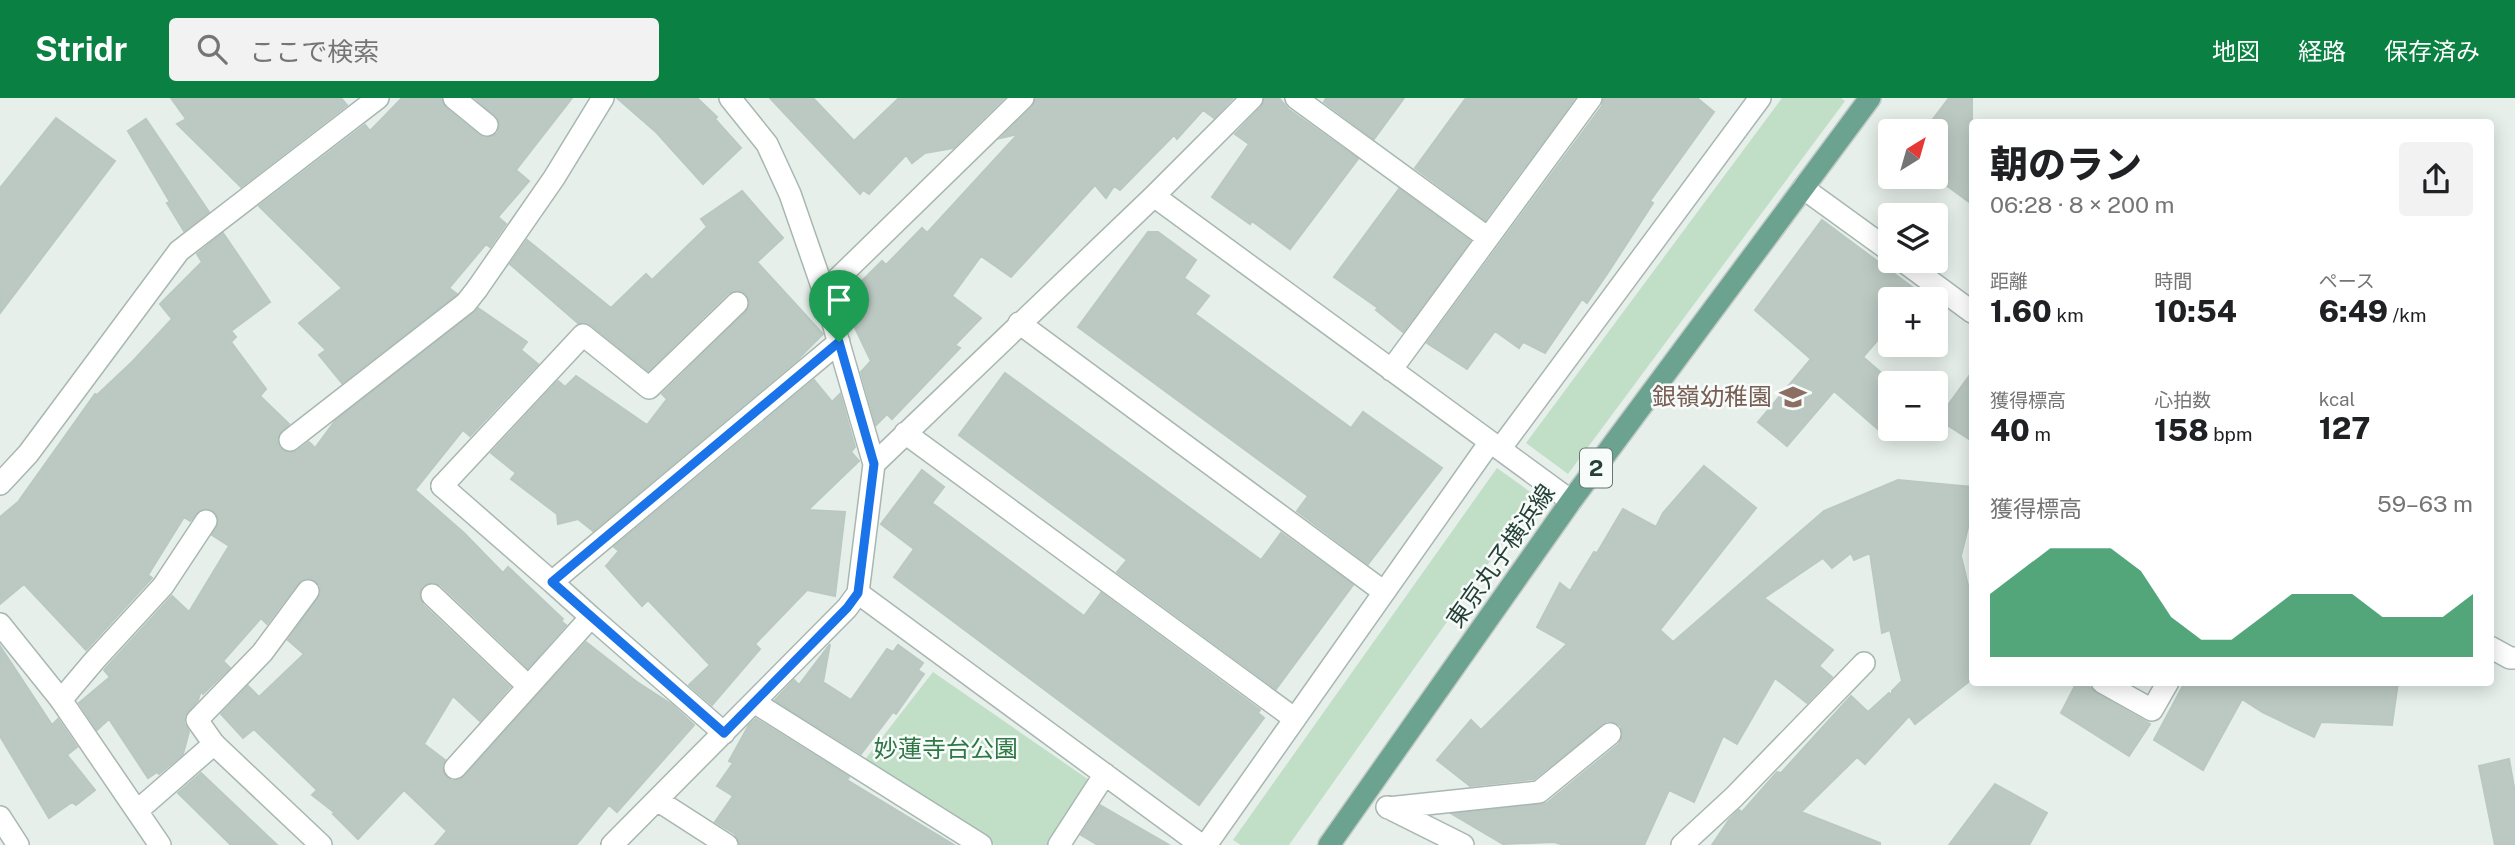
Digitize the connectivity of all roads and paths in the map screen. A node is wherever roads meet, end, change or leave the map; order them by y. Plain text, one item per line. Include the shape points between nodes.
1 (379, 98) edge
2 (454, 98) edge
3 (603, 98) edge
4 (730, 98) edge
5 (1023, 98) edge
6 (1252, 98) edge
7 (1296, 98) edge
8 (1760, 98) edge
9 (1870, 98) edge
10 (1585, 100) edge
11 (487, 125) dead end
12 (1803, 188) junction
13 (1154, 196) junction
14 (1488, 238) junction
15 (1878, 242) edge
16 (1919, 273) edge
17 (824, 292) junction
18 (737, 303) dead end
19 (1969, 310) edge
20 (1019, 323) junction
21 (839, 342) junction
22 (1391, 370) junction
23 (905, 433) junction
24 (290, 440) dead end
25 (1495, 445) junction
26 (874, 464) junction
27 (0, 484) edge
28 (1571, 501) junction
29 (205, 521) dead end
30 (552, 582) junction
31 (308, 591) dead end
32 (1384, 592) junction
33 (858, 593) junction
34 (432, 595) dead end
35 (591, 617) junction
36 (0, 624) edge
37 (2494, 649) edge
38 (2515, 658) edge
39 (1864, 663) dead end
40 (528, 686) junction
41 (2109, 686) edge
42 (2166, 686) edge
43 (61, 700) junction
44 (754, 702) junction
45 (1295, 719) junction
46 (724, 733) junction
47 (1610, 734) dead end
48 (214, 744) junction
49 (455, 768) dead end
50 (1105, 774) junction
51 (1364, 795) junction
52 (657, 800) junction
53 (1388, 808) junction
54 (137, 811) junction
55 (0, 817) edge
56 (18, 845) edge
57 (160, 845) edge
58 (321, 845) edge
59 (612, 845) edge
60 (727, 845) edge
61 (981, 845) edge
62 (1059, 845) edge
63 (1203, 845) edge
64 (1329, 845) edge
65 (1463, 845) edge
66 (1682, 845) edge

1 - 27 street via 179,251 28,454
2 - 11 street
3 - 24 street via 554,178 466,303
4 - 17 street via 766,144 790,194
5 - 17 street
6 - 13 street
7 - 14 street
8 - 25 street
9 - 12 main road, 東京丸子横浜線 / 2
10 - 14 street
12 - 15 street
12 - 28 main road, 東京丸子横浜線 / 2
13 - 20 street
13 - 22 street
14 - 22 street
16 - 19 street
17 - 21 street
18 - 30 street via 649,388 583,335 442,486
20 - 23 street
20 - 32 street
21 - 26 street
21 - 30 street
22 - 25 street
23 - 26 street
23 - 45 street
25 - 28 street
25 - 32 street
26 - 33 street
28 - 51 main road, 東京丸子横浜線 / 2
29 - 43 street via 163,586
30 - 35 street
31 - 48 street via 262,653 197,720
32 - 45 street
33 - 44 street
33 - 50 street
34 - 40 street
35 - 40 street
35 - 46 street
36 - 43 street
37 - 38 street
39 - 66 street
40 - 49 street
41 - 42 street via 2152,710
43 - 54 street
44 - 46 street
44 - 61 street
45 - 63 street
46 - 52 street
47 - 53 street via 1539,792
48 - 54 street
48 - 58 street
50 - 62 street
50 - 63 street
51 - 53 street
51 - 64 main road, 東京丸子横浜線 / 2
52 - 59 street
52 - 60 street
53 - 65 street
54 - 57 street
55 - 56 street

